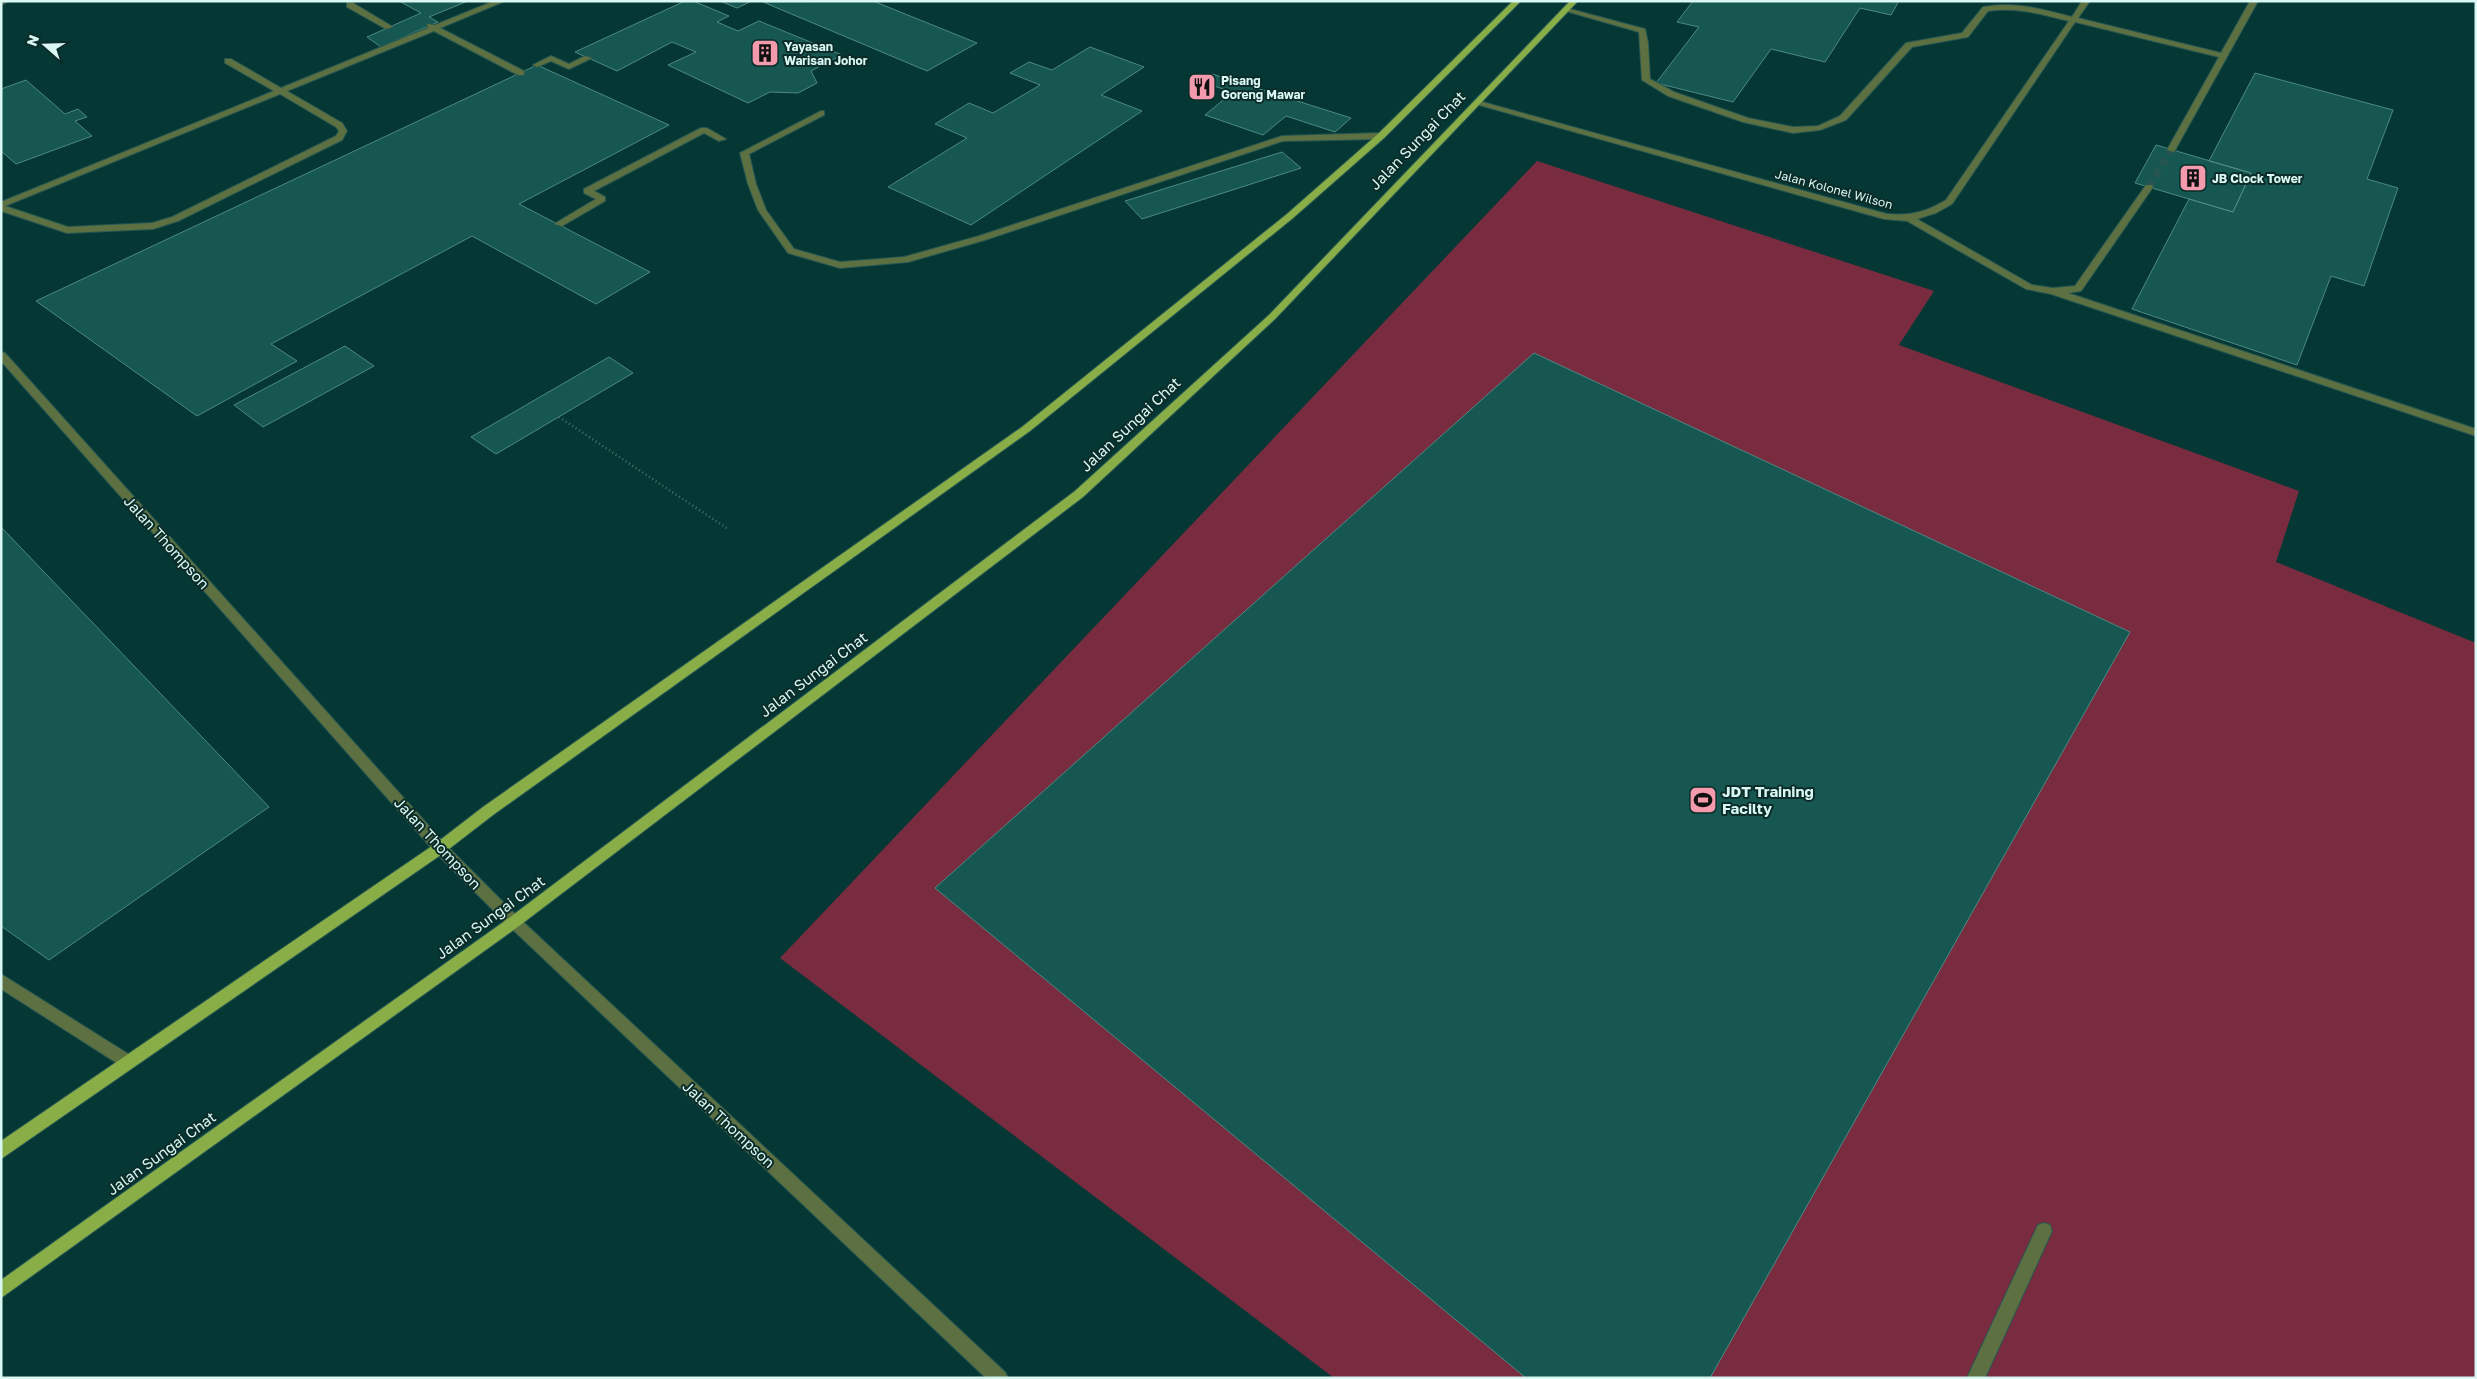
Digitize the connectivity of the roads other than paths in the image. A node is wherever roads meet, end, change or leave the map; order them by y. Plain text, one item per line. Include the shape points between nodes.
1 (5, 1) edge
2 (501, 1) edge
3 (1517, 1) edge
4 (1574, 1) edge
5 (2086, 1) edge
6 (2254, 1) edge
7 (1, 3) edge
8 (350, 5) dead end
9 (1566, 10) junction
10 (2074, 20) junction
11 (389, 27) dead end
12 (432, 27) junction
13 (2223, 56) junction
14 (588, 58) dead end
15 (228, 61) dead end
16 (537, 65) dead end
17 (521, 73) dead end
18 (281, 91) junction
19 (1476, 103) junction
20 (821, 113) dead end
21 (1381, 136) junction
22 (722, 139) dead end
23 (2171, 150) tunnel mouth
24 (2149, 187) tunnel mouth
25 (1, 206) edge
26 (1910, 220) junction
27 (559, 224) dead end
28 (2053, 291) junction
29 (1, 355) edge
30 (2476, 433) edge
31 (440, 848) junction
32 (514, 922) junction
33 (1, 981) edge
34 (128, 1062) junction
35 (1, 1151) edge
36 (2044, 1231) dead end
37 (1, 1290) edge
38 (999, 1378) edge
39 (1976, 1378) edge

1 - 7 street
2 - 12 street
3 - 21 main road, Jalan Sungai Chat
4 - 9 main road, Jalan Sungai Chat
5 - 10 street, Jalan Kolonel Wilson
6 - 13 street
8 - 11 street
9 - 10 street via 1642,31 1646,80 1671,94 1746,120 1792,130 1820,128 1843,118 1909,45 1965,35 1986,8 2027,8
9 - 19 main road, Jalan Sungai Chat
10 - 13 street
10 - 26 street, Jalan Kolonel Wilson via 1949,202 1926,216
12 - 17 street
12 - 18 street
13 - 23 street
14 - 16 street via 569,67 551,58
15 - 18 street
18 - 25 street
18 - 25 street via 340,125 343,131 339,138 175,219 153,226 66,230
19 - 26 street, Jalan Kolonel Wilson via 1887,217
19 - 32 main road, Jalan Sungai Chat via 1272,317 1080,494
20 - 21 street via 744,154 762,210 791,251 840,265 905,260 982,238 1282,139
21 - 31 main road, Jalan Sungai Chat via 1290,216 1026,430
22 - 27 street via 704,130 587,191 602,199
24 - 28 street via 2078,289
26 - 28 street via 2029,287
28 - 30 street
29 - 31 street, Jalan Thompson
31 - 32 street, Jalan Thompson
31 - 34 main road, Jalan Sungai Chat
32 - 37 main road, Jalan Sungai Chat
32 - 38 street, Jalan Thompson
33 - 34 street
34 - 35 main road, Jalan Sungai Chat
36 - 39 street

